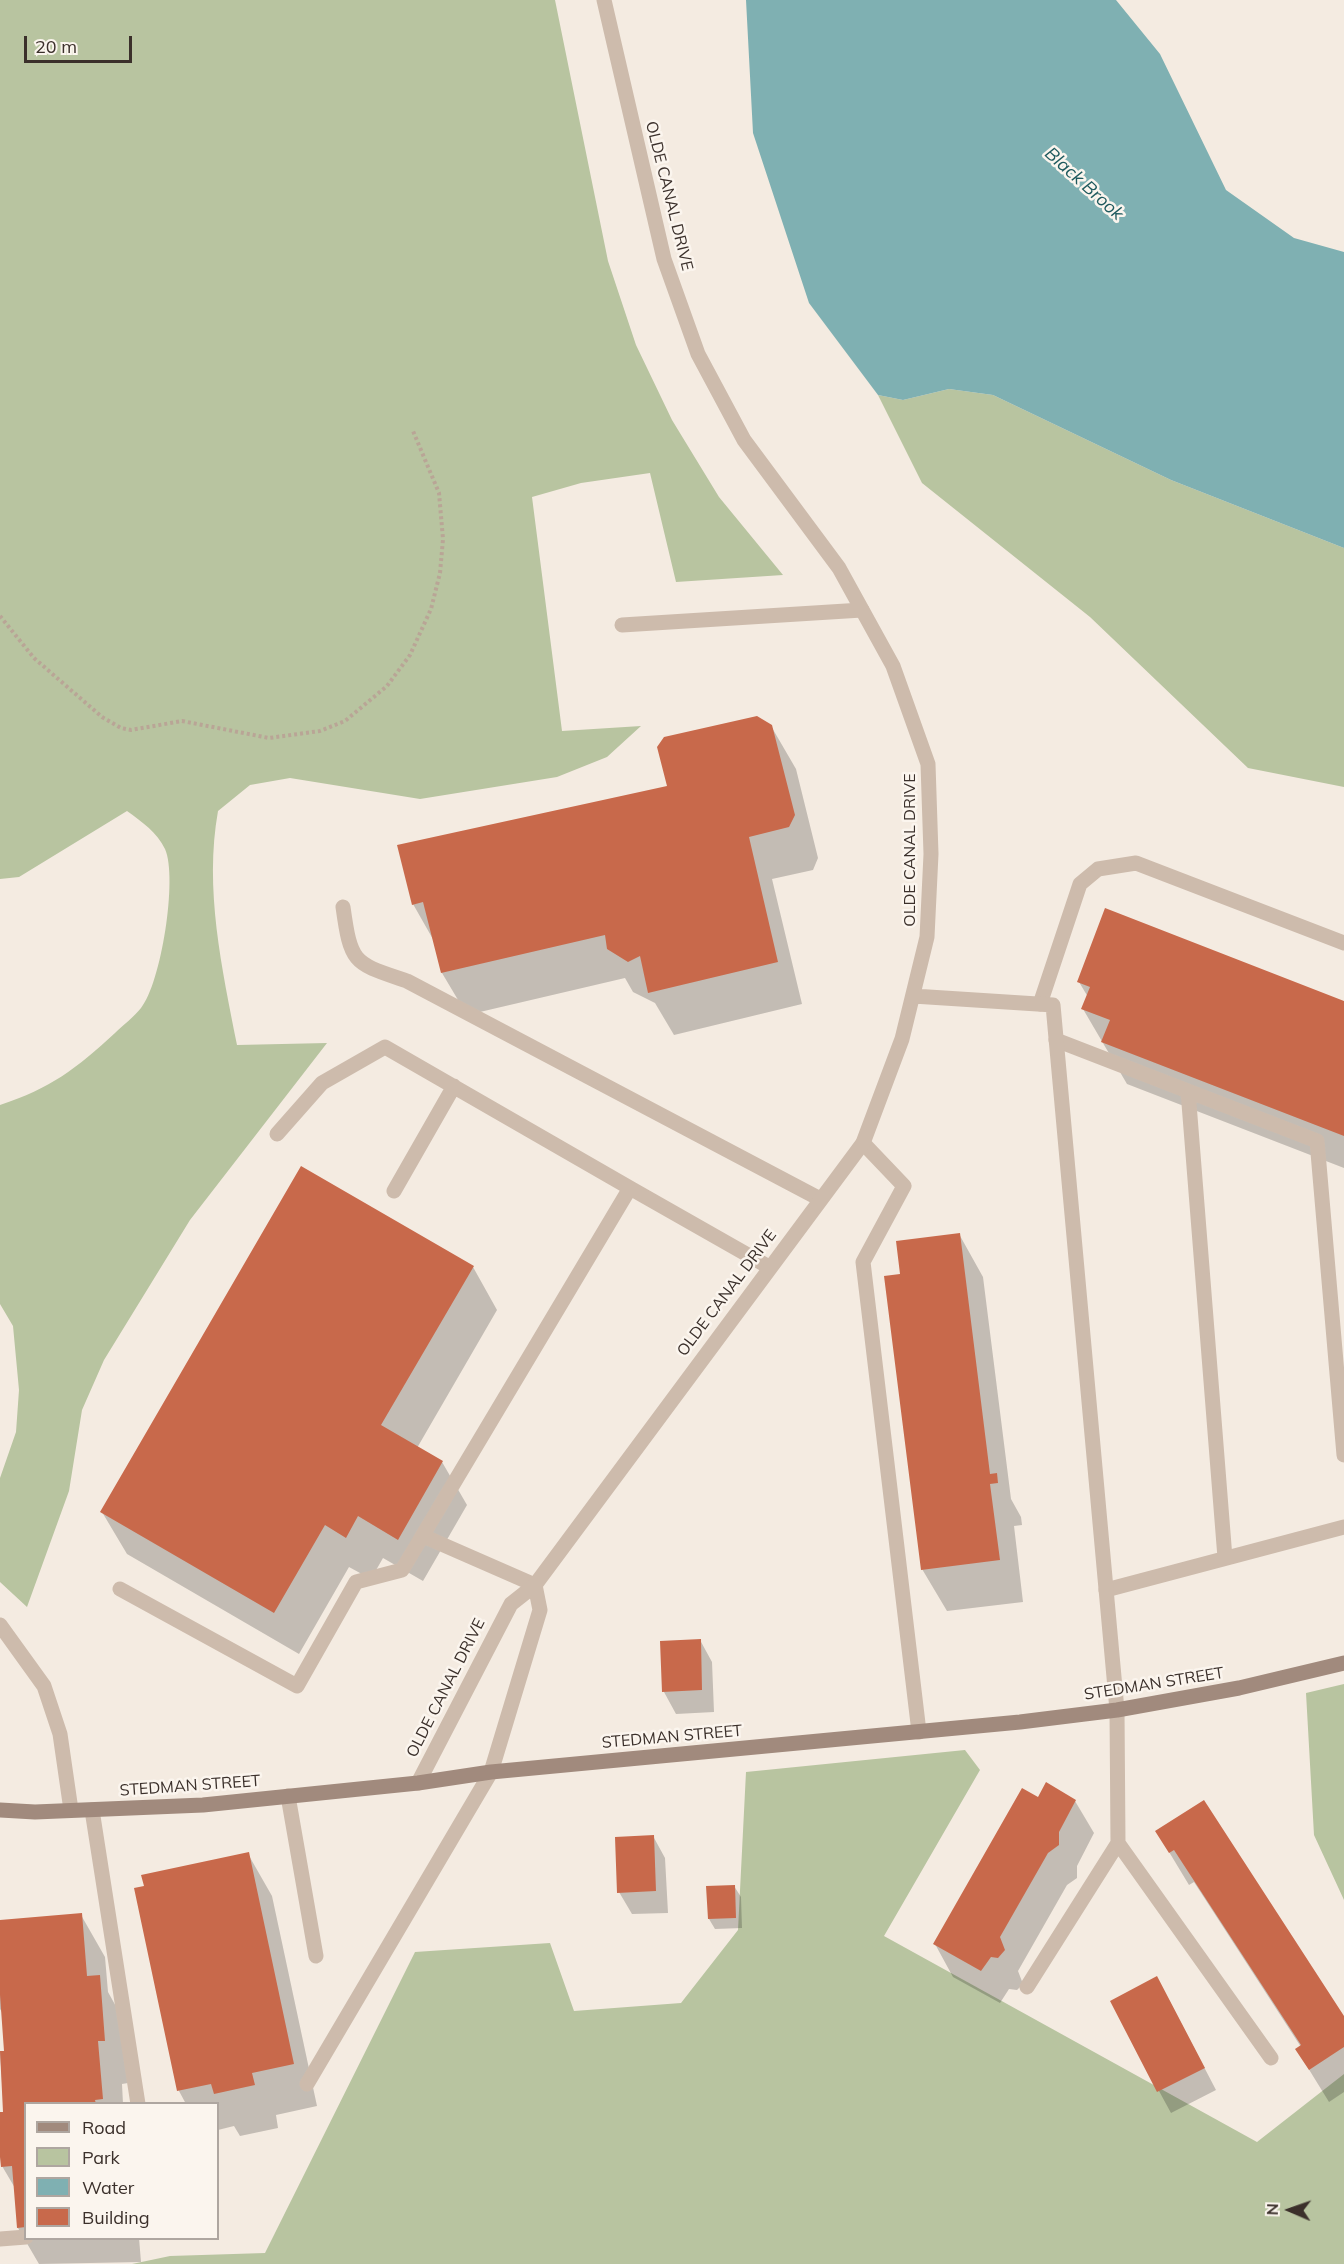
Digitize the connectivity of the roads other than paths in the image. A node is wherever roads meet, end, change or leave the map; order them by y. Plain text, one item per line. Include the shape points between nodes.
1 (604, 0) edge
2 (862, 610) junction
3 (622, 625) dead end
4 (344, 908) dead end
5 (1344, 943) edge
6 (913, 996) junction
7 (1040, 1004) junction
8 (1056, 1040) junction
9 (454, 1086) junction
10 (1188, 1091) junction
11 (277, 1134) dead end
12 (863, 1143) junction
13 (630, 1188) junction
14 (394, 1191) dead end
15 (820, 1199) junction
16 (769, 1267) junction
17 (1344, 1455) edge
18 (1344, 1527) edge
19 (423, 1536) junction
20 (1225, 1558) junction
21 (534, 1585) junction
22 (120, 1589) dead end
23 (1106, 1590) junction
24 (0, 1625) edge
25 (1344, 1663) edge
26 (1117, 1710) junction
27 (919, 1732) junction
28 (491, 1772) junction
29 (418, 1783) junction
30 (288, 1796) junction
31 (0, 1810) edge
32 (71, 1810) junction
33 (92, 1810) junction
34 (1118, 1843) junction
35 (316, 1956) dead end
36 (1027, 1987) dead end
37 (1271, 2058) dead end
38 (307, 2084) dead end
39 (138, 2102) edge
40 (24, 2236) edge
41 (0, 2240) edge

1 - 2 street, OLDE CANAL DRIVE via 664,259 698,354 744,440 839,568
2 - 3 street
2 - 6 street, OLDE CANAL DRIVE via 893,666 928,764 931,854 927,937
4 - 15 street via 348,945 364,966 407,981
5 - 7 street via 1136,863 1098,869 1080,884
6 - 7 street
6 - 12 street, OLDE CANAL DRIVE via 902,1039
7 - 8 street via 1053,1005
8 - 10 street
8 - 23 street
9 - 11 street via 385,1047 322,1083
9 - 13 street
9 - 14 street
10 - 17 street via 1317,1141
10 - 20 street
12 - 15 street, OLDE CANAL DRIVE
12 - 27 street via 904,1186 862,1262
13 - 16 street
13 - 19 street
15 - 16 street, OLDE CANAL DRIVE
16 - 21 street, OLDE CANAL DRIVE
18 - 20 street
19 - 21 street
19 - 22 street via 402,1570 356,1582 297,1686
20 - 23 street
21 - 28 street via 540,1610
21 - 29 street, OLDE CANAL DRIVE via 511,1604 493,1634
23 - 26 street
24 - 32 street via 45,1686 60,1734
25 - 26 main road, STEDMAN STREET
26 - 27 main road, STEDMAN STREET
26 - 34 street
27 - 28 main road, STEDMAN STREET
28 - 29 main road, STEDMAN STREET
28 - 38 street
29 - 30 main road, STEDMAN STREET
30 - 33 main road, STEDMAN STREET
30 - 35 street
31 - 32 main road, STEDMAN STREET
32 - 33 main road, STEDMAN STREET
33 - 39 street
34 - 36 street
34 - 37 street
40 - 41 street

